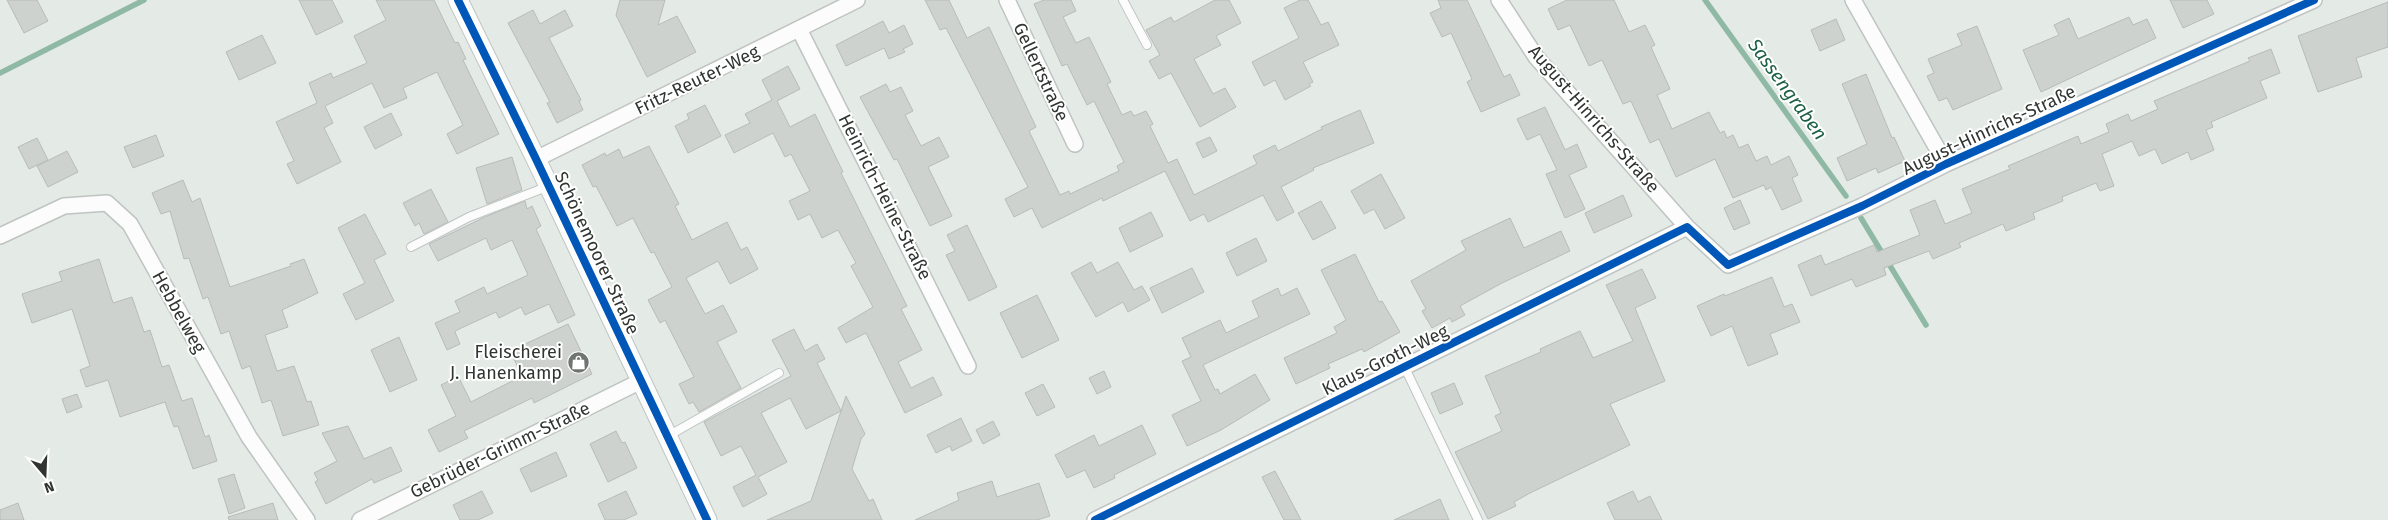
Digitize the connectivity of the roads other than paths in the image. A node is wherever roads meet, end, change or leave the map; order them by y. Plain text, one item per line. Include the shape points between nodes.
1 (458, 0) edge
2 (857, 0) edge
3 (1007, 0) edge
4 (1123, 0) edge
5 (1499, 0) edge
6 (1853, 0) edge
7 (2314, 0) edge
8 (799, 29) junction
9 (1147, 45) dead end
10 (1075, 144) dead end
11 (536, 159) junction
12 (1946, 164) junction
13 (549, 186) junction
14 (1687, 226) junction
15 (0, 236) edge
16 (411, 247) dead end
17 (968, 366) dead end
18 (1405, 368) junction
19 (779, 373) dead end
20 (640, 381) junction
21 (667, 437) junction
22 (308, 520) edge
23 (360, 520) edge
24 (706, 520) edge
25 (1096, 520) edge
26 (1478, 520) edge

1 - 11 street, Schönemoorer Straße
2 - 8 street, Fritz-Reuter-Weg
3 - 10 street, Gellertstraße
4 - 9 lane
5 - 14 street, August-Hinrichs-Straße via 1536,57
6 - 12 street
7 - 12 street, August-Hinrichs-Straße
8 - 11 street, Fritz-Reuter-Weg
8 - 17 street, Heinrich-Heine-Straße
11 - 13 street, Schönemoorer Straße
12 - 14 street, August-Hinrichs-Straße via 1862,206 1728,265
13 - 16 lane via 469,217
13 - 20 street, Schönemoorer Straße
14 - 18 street, Klaus-Groth-Weg
15 - 22 street, Hebbelweg via 64,206 107,203 130,224 249,438
18 - 25 street, Klaus-Groth-Weg
18 - 26 lane
19 - 21 lane
20 - 21 street, Schönemoorer Straße
20 - 23 street, Gebrüder-Grimm-Straße
21 - 24 street, Schönemoorer Straße

